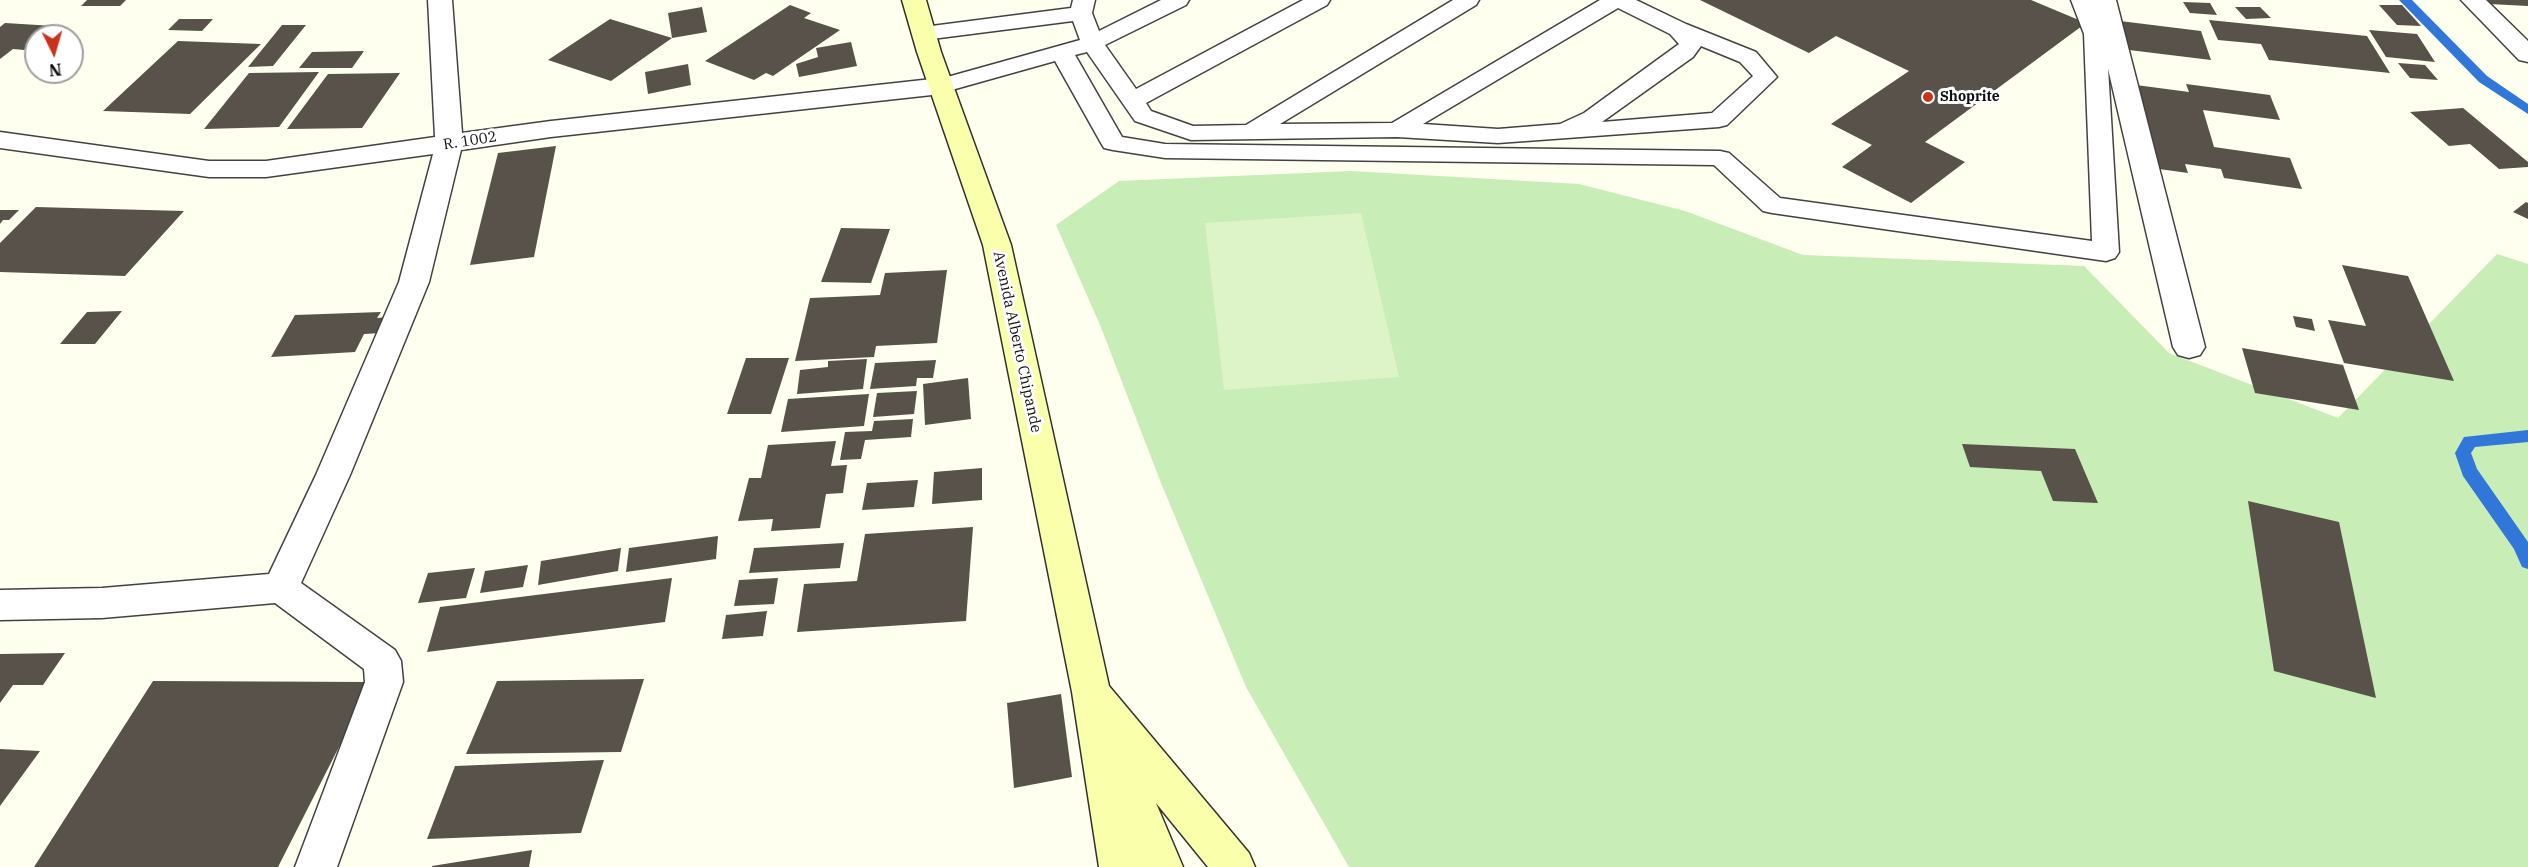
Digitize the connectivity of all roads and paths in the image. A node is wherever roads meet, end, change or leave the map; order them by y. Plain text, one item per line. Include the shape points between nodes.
1 (440, 0) edge
2 (914, 0) edge
3 (1178, 0) edge
4 (1319, 0) edge
5 (1468, 0) edge
6 (1617, 0) edge
7 (2082, 0) edge
8 (2104, 0) edge
9 (2473, 0) edge
10 (1082, 6) edge
11 (1678, 29) junction
12 (924, 33) junction
13 (1092, 44) junction
14 (1061, 51) junction
15 (2528, 55) edge
16 (941, 86) junction
17 (1133, 99) junction
18 (1397, 130) junction
19 (1565, 131) junction
20 (1251, 132) junction
21 (0, 140) edge
22 (449, 145) junction
23 (2189, 347) dead end
24 (281, 588) junction
25 (0, 605) edge
26 (1091, 692) junction
27 (316, 867) edge
28 (1120, 867) edge
29 (1162, 867) edge
30 (1234, 867) edge

1 - 22 street
2 - 12 main road, Avenida Alberto Chipande
3 - 13 lane
4 - 17 lane
5 - 20 lane
6 - 11 lane
6 - 18 lane
7 - 14 lane via 2095,34 2106,252 1772,205 1720,158 1165,151 1113,143
8 - 23 street
9 - 15 street
10 - 12 lane
10 - 13 lane
11 - 19 lane via 1691,44 1684,52 1592,118
11 - 19 lane via 1748,57 1766,77 1719,120
12 - 16 main road, Avenida Alberto Chipande
13 - 14 lane
13 - 17 lane
14 - 16 lane
16 - 22 street, R. 1002 via 551,129
16 - 26 main road, Avenida Alberto Chipande via 997,245
17 - 20 lane via 1143,116 1191,133
18 - 19 lane via 1498,136
18 - 20 lane
21 - 22 street, R. 1002 via 209,169 266,169
22 - 24 street via 414,282
24 - 25 street via 102,603
24 - 27 street via 382,661 384,682
26 - 28 main road
26 - 29 main road
26 - 30 main road

